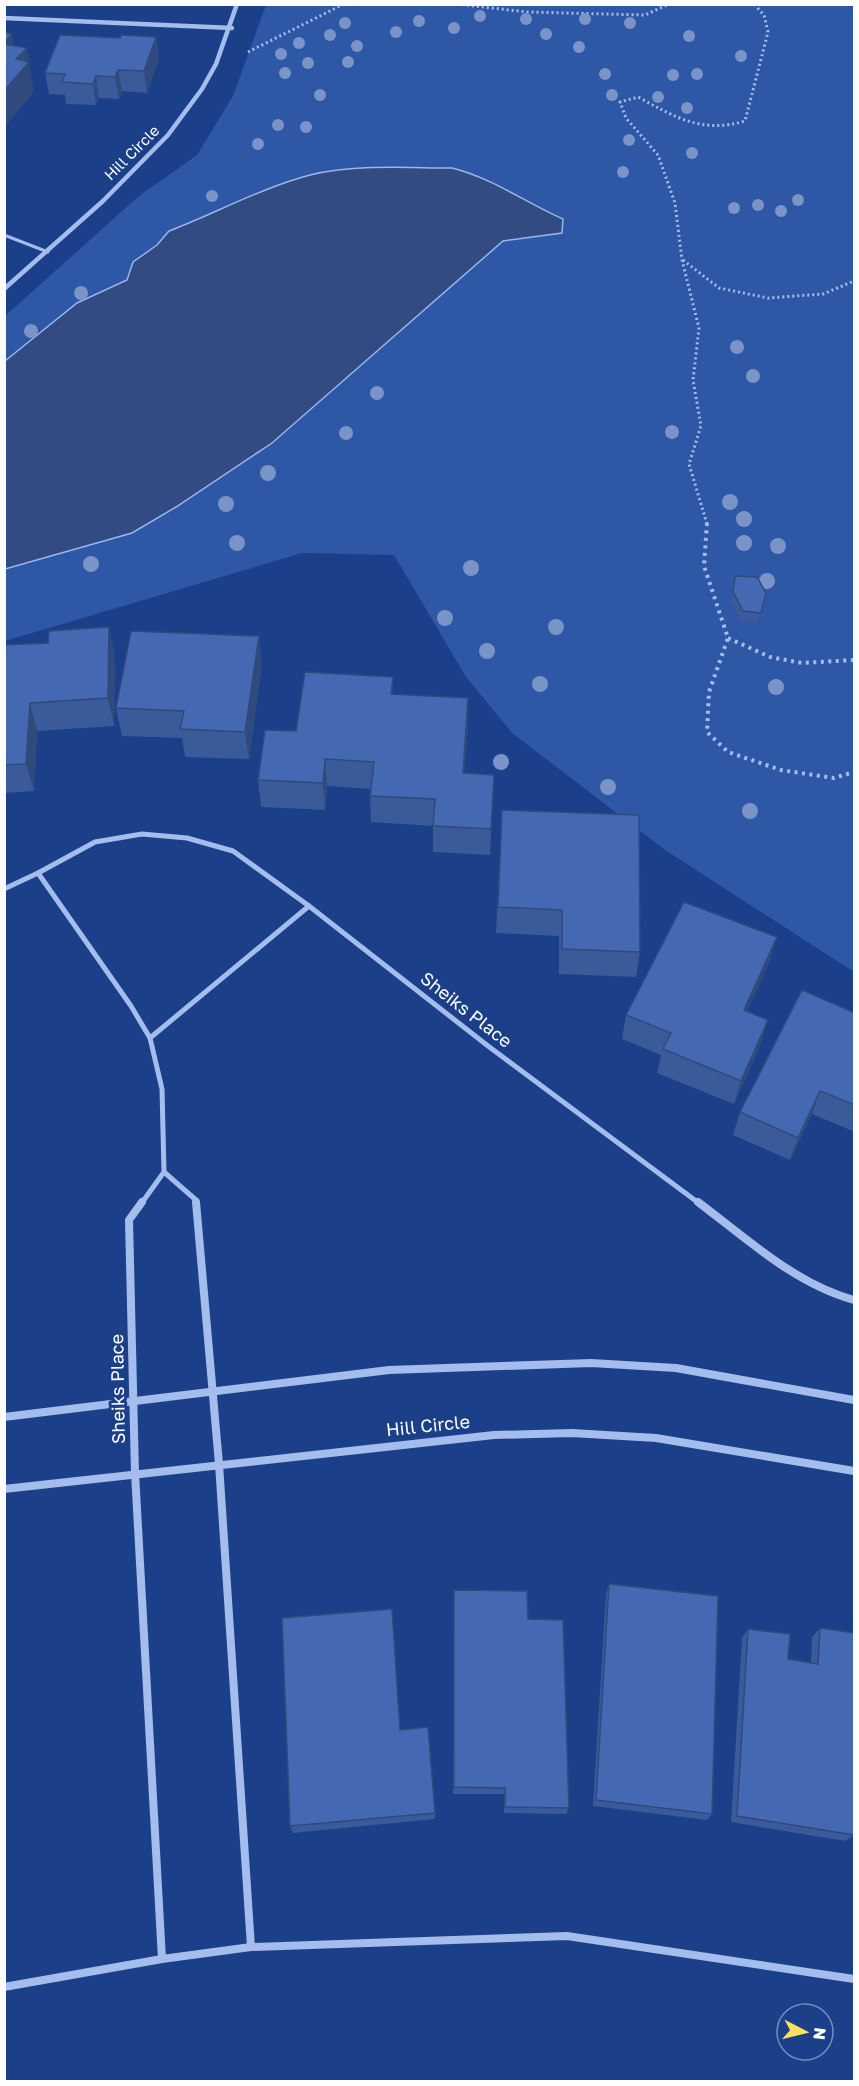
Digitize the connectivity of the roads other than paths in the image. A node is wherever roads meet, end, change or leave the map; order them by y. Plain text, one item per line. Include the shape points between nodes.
1 (237, 4) edge
2 (4, 18) edge
3 (232, 28) junction
4 (4, 235) edge
5 (48, 252) junction
6 (4, 290) edge
7 (38, 873) junction
8 (4, 889) edge
9 (309, 906) junction
10 (150, 1038) junction
11 (164, 1172) junction
12 (855, 1300) edge
13 (213, 1393) junction
14 (855, 1400) edge
15 (133, 1403) junction
16 (4, 1417) edge
17 (219, 1464) junction
18 (855, 1472) edge
19 (135, 1473) junction
20 (4, 1489) edge
21 (251, 1947) junction
22 (162, 1959) junction
23 (855, 1978) edge
24 (4, 1987) edge

1 - 3 street, Hill Circle
2 - 3 street
3 - 5 street, Hill Circle via 186,116 158,149
4 - 5 lane
5 - 6 street, Hill Circle
7 - 8 street, Sheiks Place
7 - 9 street, Sheiks Place via 95,842 142,834 187,838 233,852
7 - 10 street
9 - 10 street
9 - 12 street, Sheiks Place via 488,1047 790,1271 835,1295
10 - 11 street via 162,1089
11 - 13 street via 196,1200
11 - 15 street, Sheiks Place via 129,1220
13 - 14 street via 388,1370 591,1363 676,1368
13 - 15 street
13 - 17 street
15 - 16 street
15 - 19 street, Sheiks Place
17 - 18 street, Hill Circle via 494,1435 572,1433 656,1438
17 - 19 street, Hill Circle
17 - 21 street
19 - 20 street, Hill Circle
19 - 22 street, Sheiks Place
21 - 22 street
21 - 23 street via 567,1936
22 - 24 street

